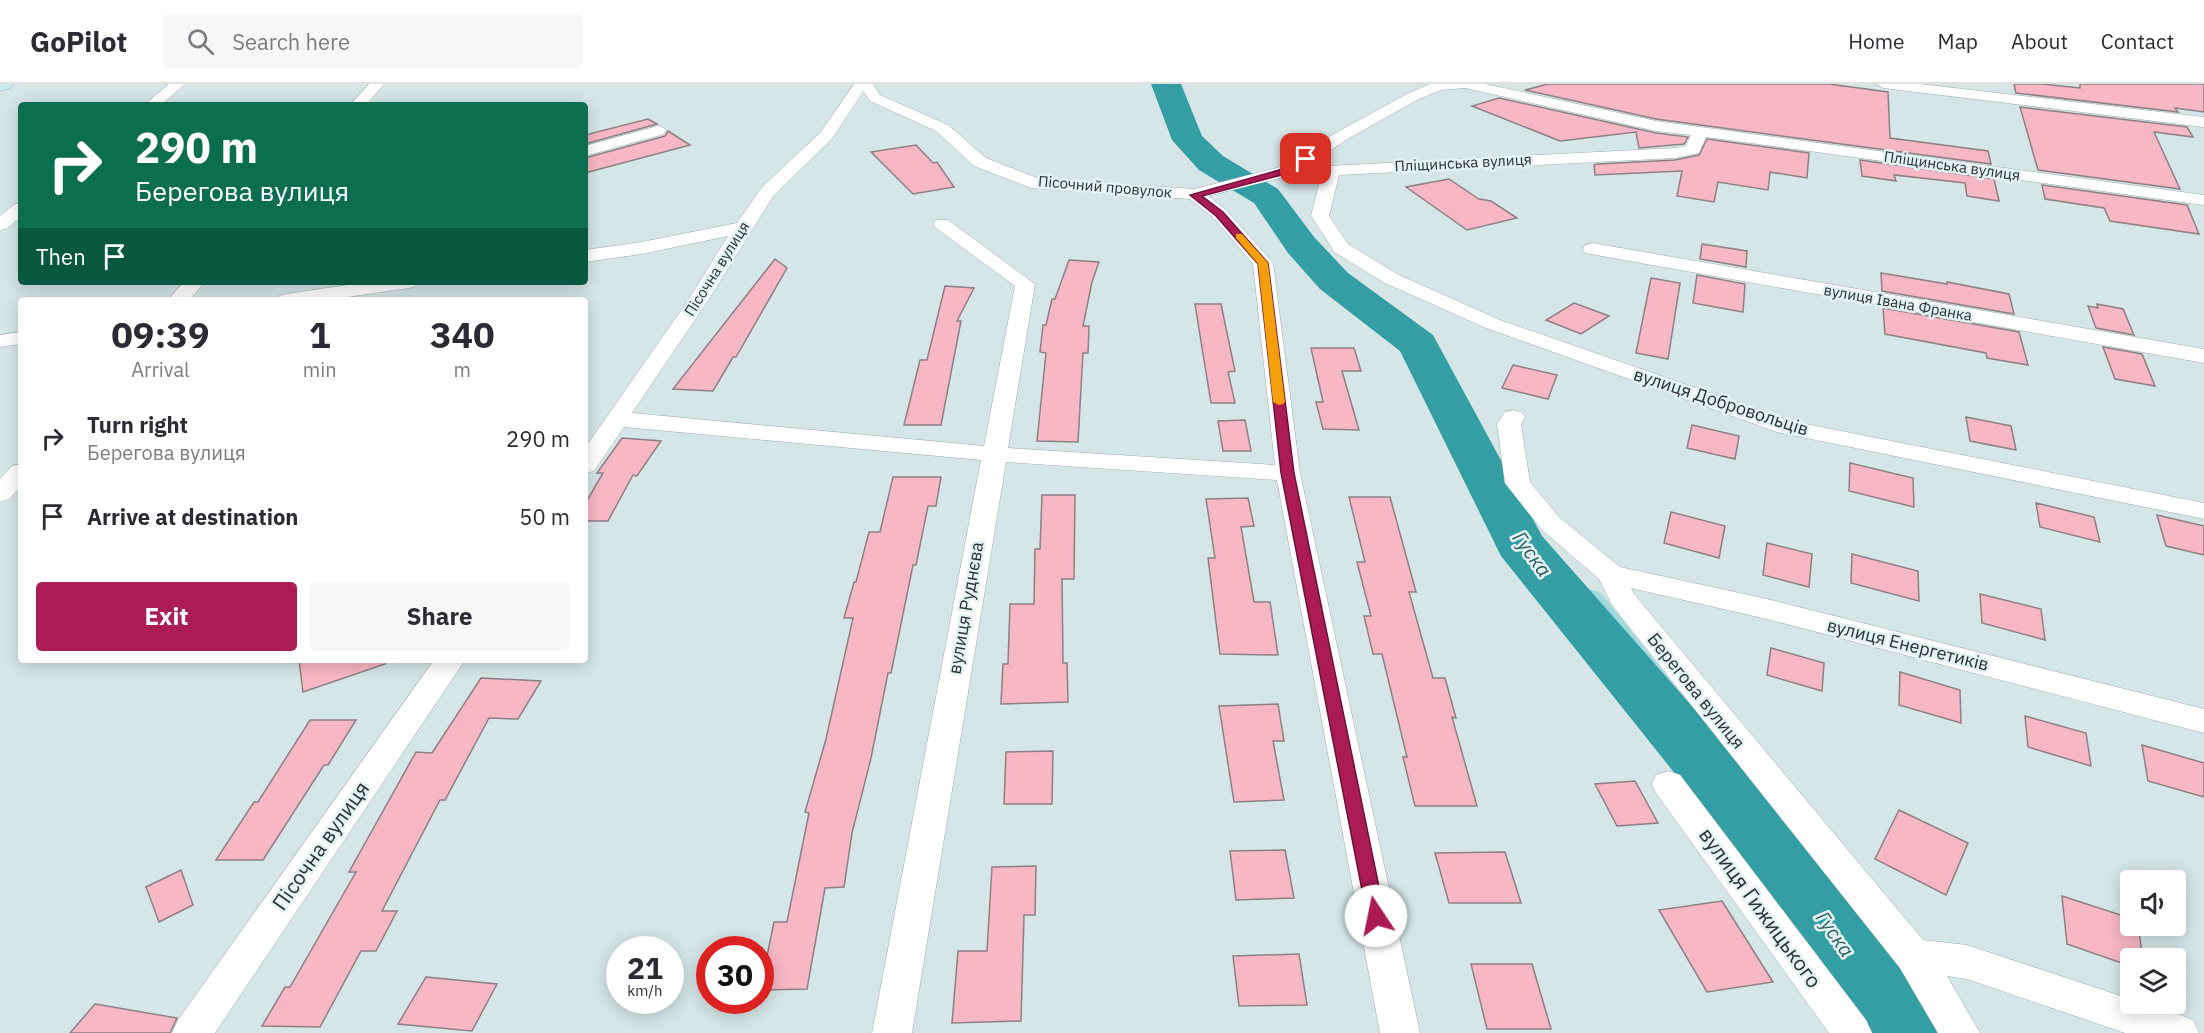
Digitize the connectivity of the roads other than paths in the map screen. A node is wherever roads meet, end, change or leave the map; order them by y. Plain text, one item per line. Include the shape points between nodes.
1 (178, 84) edge
2 (377, 84) edge
3 (861, 84) edge
4 (866, 84) edge
5 (1465, 84) edge
6 (1883, 84) edge
7 (156, 102) edge
8 (361, 102) edge
9 (2204, 122) edge
10 (658, 131) dead end
11 (1700, 132) junction
12 (588, 150) edge
13 (1286, 171) junction
14 (1330, 171) junction
15 (1195, 195) junction
16 (2204, 200) edge
17 (18, 210) edge
18 (942, 224) dead end
19 (0, 225) edge
20 (743, 227) junction
21 (1592, 249) dead end
22 (588, 256) edge
23 (192, 285) edge
24 (388, 285) edge
25 (181, 297) edge
26 (306, 297) edge
27 (18, 338) edge
28 (0, 340) edge
29 (2204, 356) edge
30 (1513, 417) dead end
31 (617, 419) junction
32 (993, 454) junction
33 (588, 462) edge
34 (1288, 473) junction
35 (18, 474) edge
36 (0, 494) edge
37 (2204, 511) edge
38 (1611, 574) junction
39 (448, 663) edge
40 (2204, 721) edge
41 (1668, 784) dead end
42 (1913, 956) junction
43 (192, 1033) edge
44 (892, 1033) edge
45 (1400, 1033) edge
46 (1852, 1033) edge
47 (1960, 1033) edge
48 (2179, 1033) edge

1 - 7 street
2 - 8 street
3 - 20 street, Пісочна вулиця via 826,136 768,191
4 - 15 street, Пісочний провулок via 875,98 942,128 980,162 1037,184
5 - 11 street, Пліщинська вулиця
5 - 13 street via 1438,86 1412,97
6 - 9 street
10 - 12 street
11 - 14 street, Пліщинська вулиця via 1693,150 1675,153
11 - 16 street, Пліщинська вулиця
13 - 14 street, Пліщинська вулиця
13 - 15 street
14 - 37 street, вулиця Добровольців via 1320,216 1341,248 1392,279 1493,324 1785,427
15 - 34 street via 1220,214 1263,263
17 - 19 street
18 - 32 street, вулиця Руднєва via 1025,284
20 - 22 street
20 - 31 street, Пісочна вулиця
21 - 29 street, вулиця Івана Франка
23 - 25 street
24 - 26 street
27 - 28 street
30 - 38 street, Берегова вулиця via 1509,424 1518,483 1551,524
31 - 32 street
31 - 33 street, Пісочна вулиця
32 - 34 street
32 - 44 street, вулиця Руднєва
34 - 45 street
35 - 36 street
38 - 40 street, вулиця Енергетиків via 1767,609
38 - 42 street, Берегова вулиця via 1622,598
39 - 43 street, Пісочна вулиця
41 - 46 street, вулиця Гижицького
42 - 47 street, Берегова вулиця
42 - 48 street via 1967,962

